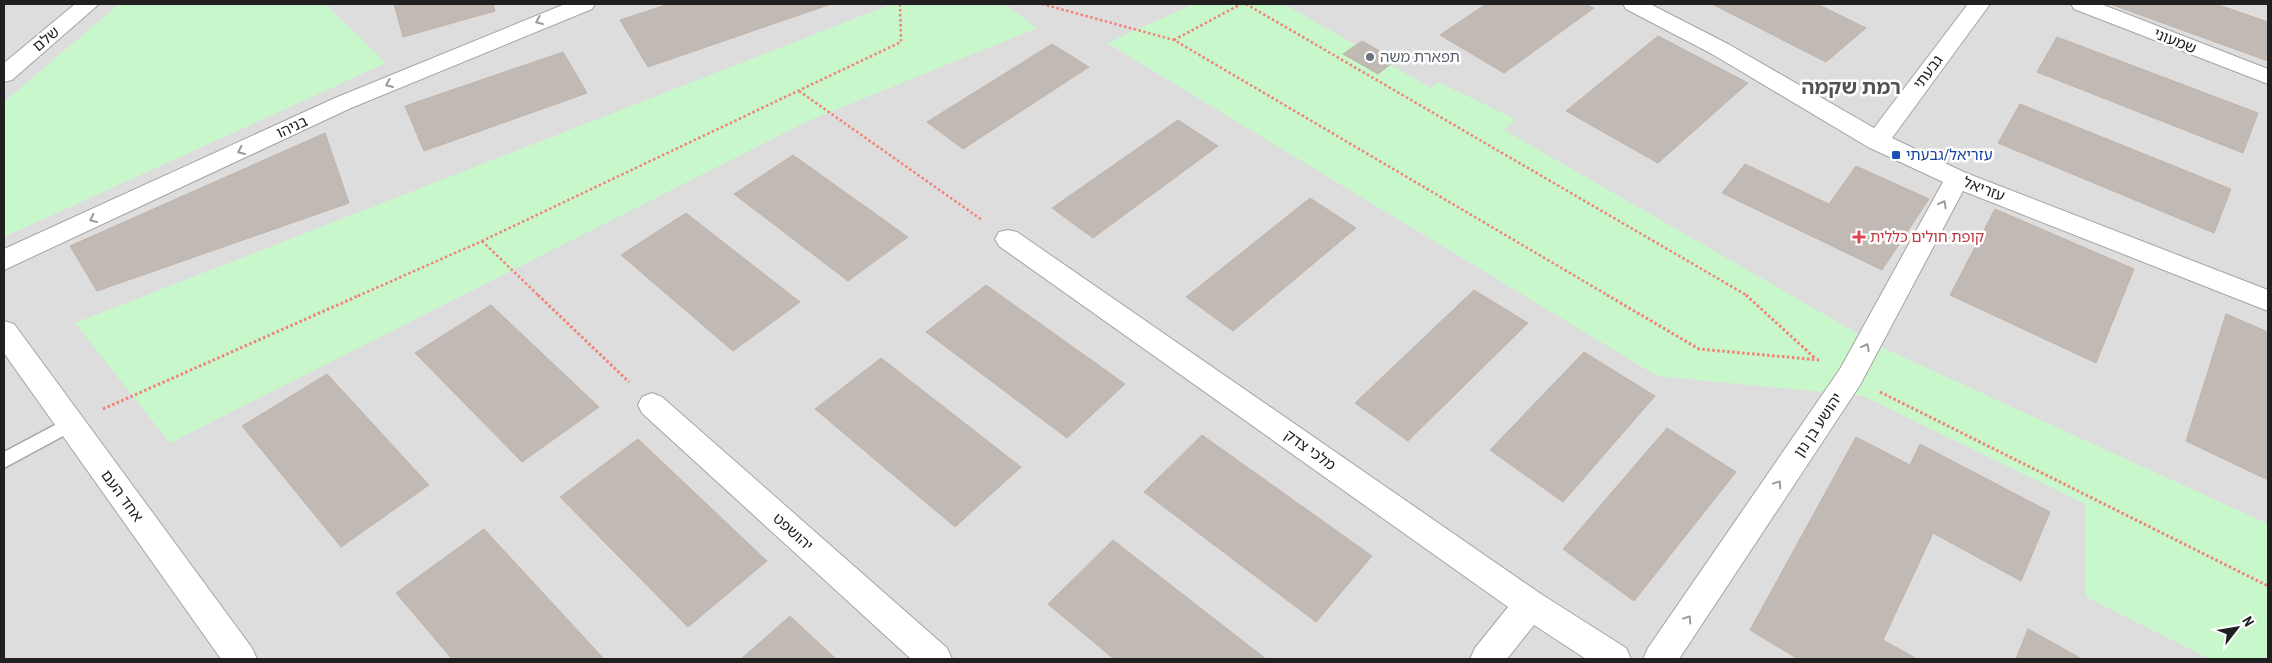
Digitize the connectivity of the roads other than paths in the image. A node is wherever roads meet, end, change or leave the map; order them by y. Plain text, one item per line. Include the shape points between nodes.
1 (88, 4) edge
2 (584, 4) edge
3 (1634, 4) edge
4 (1979, 4) edge
5 (2082, 4) edge
6 (4, 75) edge
7 (2268, 78) edge
8 (1877, 141) junction
9 (1957, 179) junction
10 (1008, 239) road end
11 (4, 260) edge
12 (2268, 301) edge
13 (4, 332) edge
14 (652, 405) road end
15 (70, 424) junction
16 (4, 461) edge
17 (1530, 604) junction
18 (240, 659) edge
19 (935, 659) edge
20 (1487, 659) edge
21 (1614, 659) edge
22 (1660, 659) edge

1 - 6 street, שלם
2 -> 11 street, בניהו via 343,103
3 - 8 street, עזריאל via 1720,49
4 - 8 street, גבעתי
5 - 7 street, שמעוני
8 - 9 street, עזריאל
9 - 12 street, עזריאל
22 -> 9 street, יהושע בן נון via 1850,377
10 - 17 street, מלכי צדק
13 - 15 street, אחד העם
14 - 19 street, יהושפט
15 - 16 lane
15 - 18 street, אחד העם
17 - 20 street
17 - 21 street, מלכי צדק

